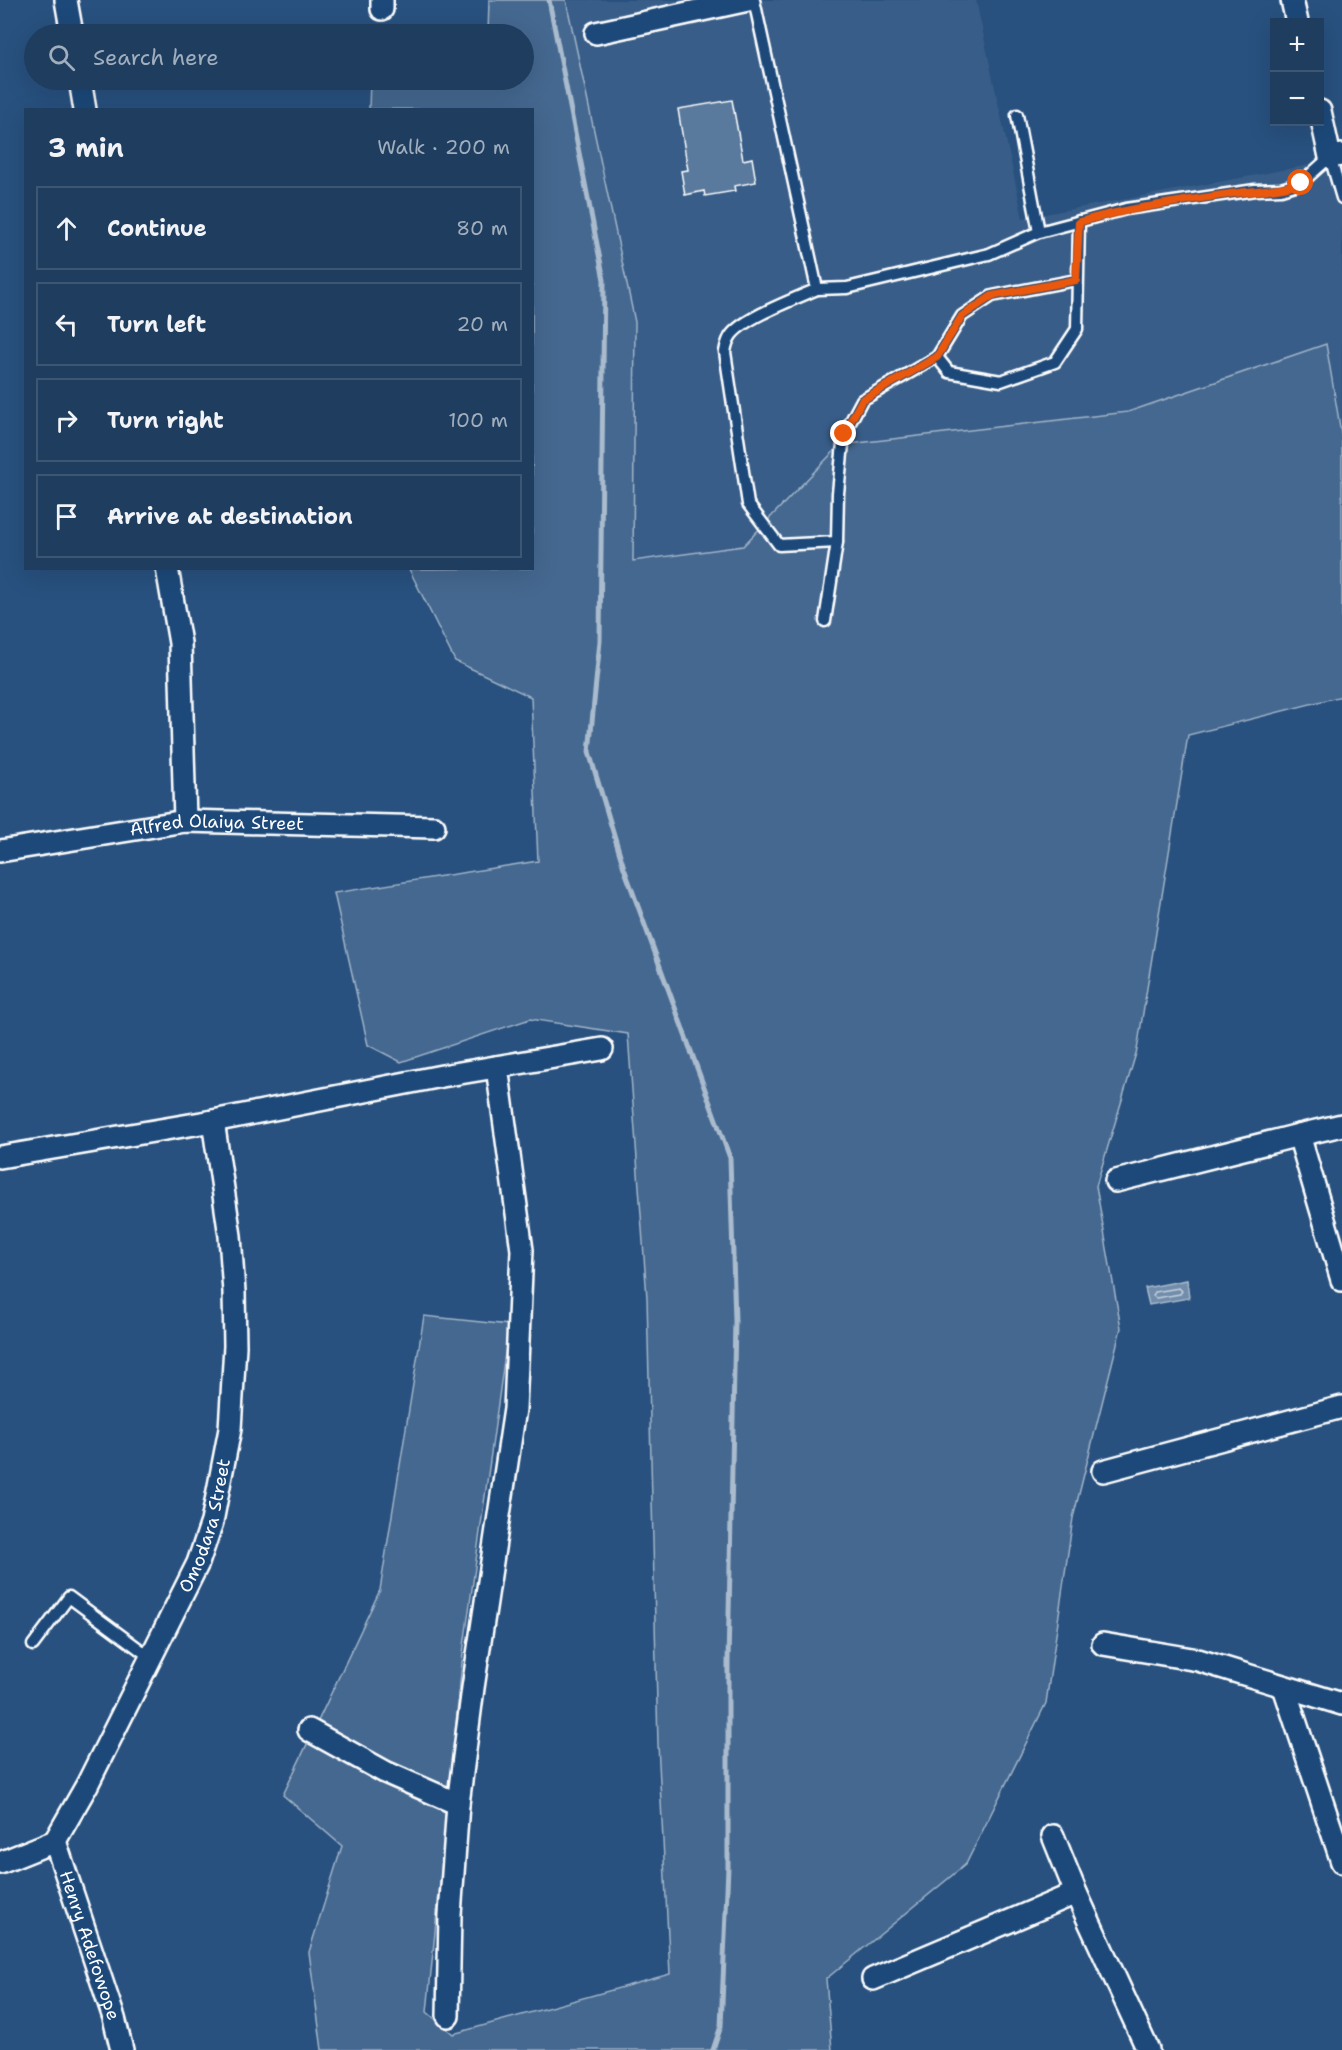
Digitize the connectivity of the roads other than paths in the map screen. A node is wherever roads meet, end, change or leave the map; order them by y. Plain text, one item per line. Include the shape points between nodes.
1 (66, 0) edge
2 (748, 0) edge
3 (754, 0) edge
4 (1292, 0) edge
5 (1296, 18) edge
6 (70, 24) edge
7 (596, 33) dead end
8 (82, 90) edge
9 (85, 108) edge
10 (1017, 115) dead end
11 (1324, 122) edge
12 (1336, 156) edge
13 (1342, 198) edge
14 (1079, 222) junction
15 (1039, 232) junction
16 (1076, 280) junction
17 (817, 289) junction
18 (937, 357) junction
19 (837, 542) junction
20 (166, 570) edge
21 (825, 621) dead end
22 (185, 821) junction
23 (435, 827) dead end
24 (0, 851) edge
25 (602, 1049) dead end
26 (497, 1067) junction
27 (213, 1121) junction
28 (1342, 1125) edge
29 (1299, 1134) junction
30 (0, 1157) edge
31 (1116, 1181) dead end
32 (1342, 1280) edge
33 (1342, 1407) edge
34 (1103, 1472) dead end
35 (1103, 1644) dead end
36 (33, 1645) dead end
37 (150, 1657) junction
38 (1284, 1687) junction
39 (1342, 1704) edge
40 (309, 1730) dead end
41 (458, 1804) junction
42 (1053, 1836) dead end
43 (55, 1840) junction
44 (1342, 1862) edge
45 (0, 1863) edge
46 (1076, 1893) junction
47 (873, 1979) dead end
48 (448, 2016) dead end
49 (122, 2050) edge
50 (1148, 2050) edge

1 - 6 street
2 - 7 street
3 - 17 lane
4 - 5 street
8 - 9 street
10 - 15 lane
11 - 12 street
12 - 13 lane
12 - 14 lane via 1301,183 1281,189 1126,209
14 - 15 lane
14 - 16 lane
15 - 17 lane via 990,254 848,288
16 - 18 lane via 992,296 962,316
16 - 18 lane via 1077,328 1055,362 1001,381 949,372
17 - 19 lane via 745,323 732,334 725,352 748,504 779,545
18 - 19 lane via 862,400 844,434
19 - 21 lane
20 - 22 street via 180,643
22 - 23 street, Alfred Olaiya Street
22 - 24 street, Alfred Olaiya Street
25 - 26 street
26 - 27 street
26 - 41 street via 522,1250 515,1409
27 - 30 street
27 - 37 street, Omodara Street via 234,1292 236,1346 230,1429 212,1522 198,1563
28 - 29 street
29 - 31 street
29 - 32 street
33 - 34 street
35 - 38 street via 1198,1660
36 - 37 lane via 69,1597
37 - 43 street, Omodara Street via 87,1785
38 - 39 street
38 - 44 street
40 - 41 street via 385,1772
41 - 48 street
42 - 46 street
43 - 45 street
43 - 49 street, Henry Adefowope
46 - 47 street
46 - 50 street

